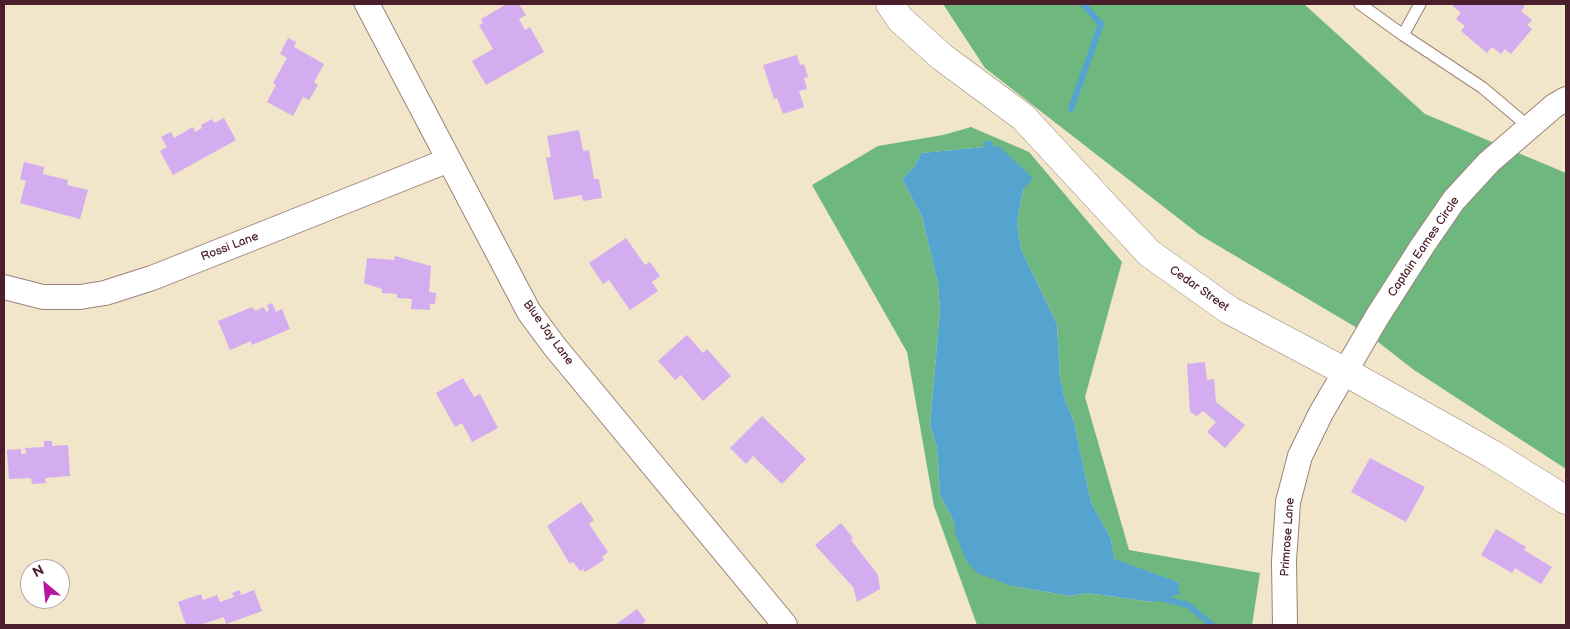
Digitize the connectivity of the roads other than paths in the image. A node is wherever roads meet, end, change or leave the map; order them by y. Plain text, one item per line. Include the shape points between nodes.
1 (367, 4) edge
2 (890, 4) edge
3 (1360, 4) edge
4 (1420, 4) edge
5 (1403, 35) junction
6 (1566, 99) edge
7 (1529, 127) junction
8 (449, 160) junction
9 (4, 287) edge
10 (1344, 371) junction
11 (1566, 500) edge
12 (785, 625) edge
13 (1285, 625) edge

1 - 8 street, Blue Jay Lane
2 - 10 street, Cedar Street via 900,19 942,57 1023,117 1149,253 1228,310
3 - 5 lane
4 - 5 lane
5 - 7 lane via 1483,88
6 - 7 street, Captain Eames Circle
7 - 10 street, Captain Eames Circle via 1489,162 1454,200
8 - 9 street, Rossi Lane via 152,278 105,293 43,297
8 - 12 street, Blue Jay Lane via 529,312
10 - 11 street, Cedar Street via 1492,454
10 - 13 street, Primrose Lane via 1300,456 1288,502 1284,561

